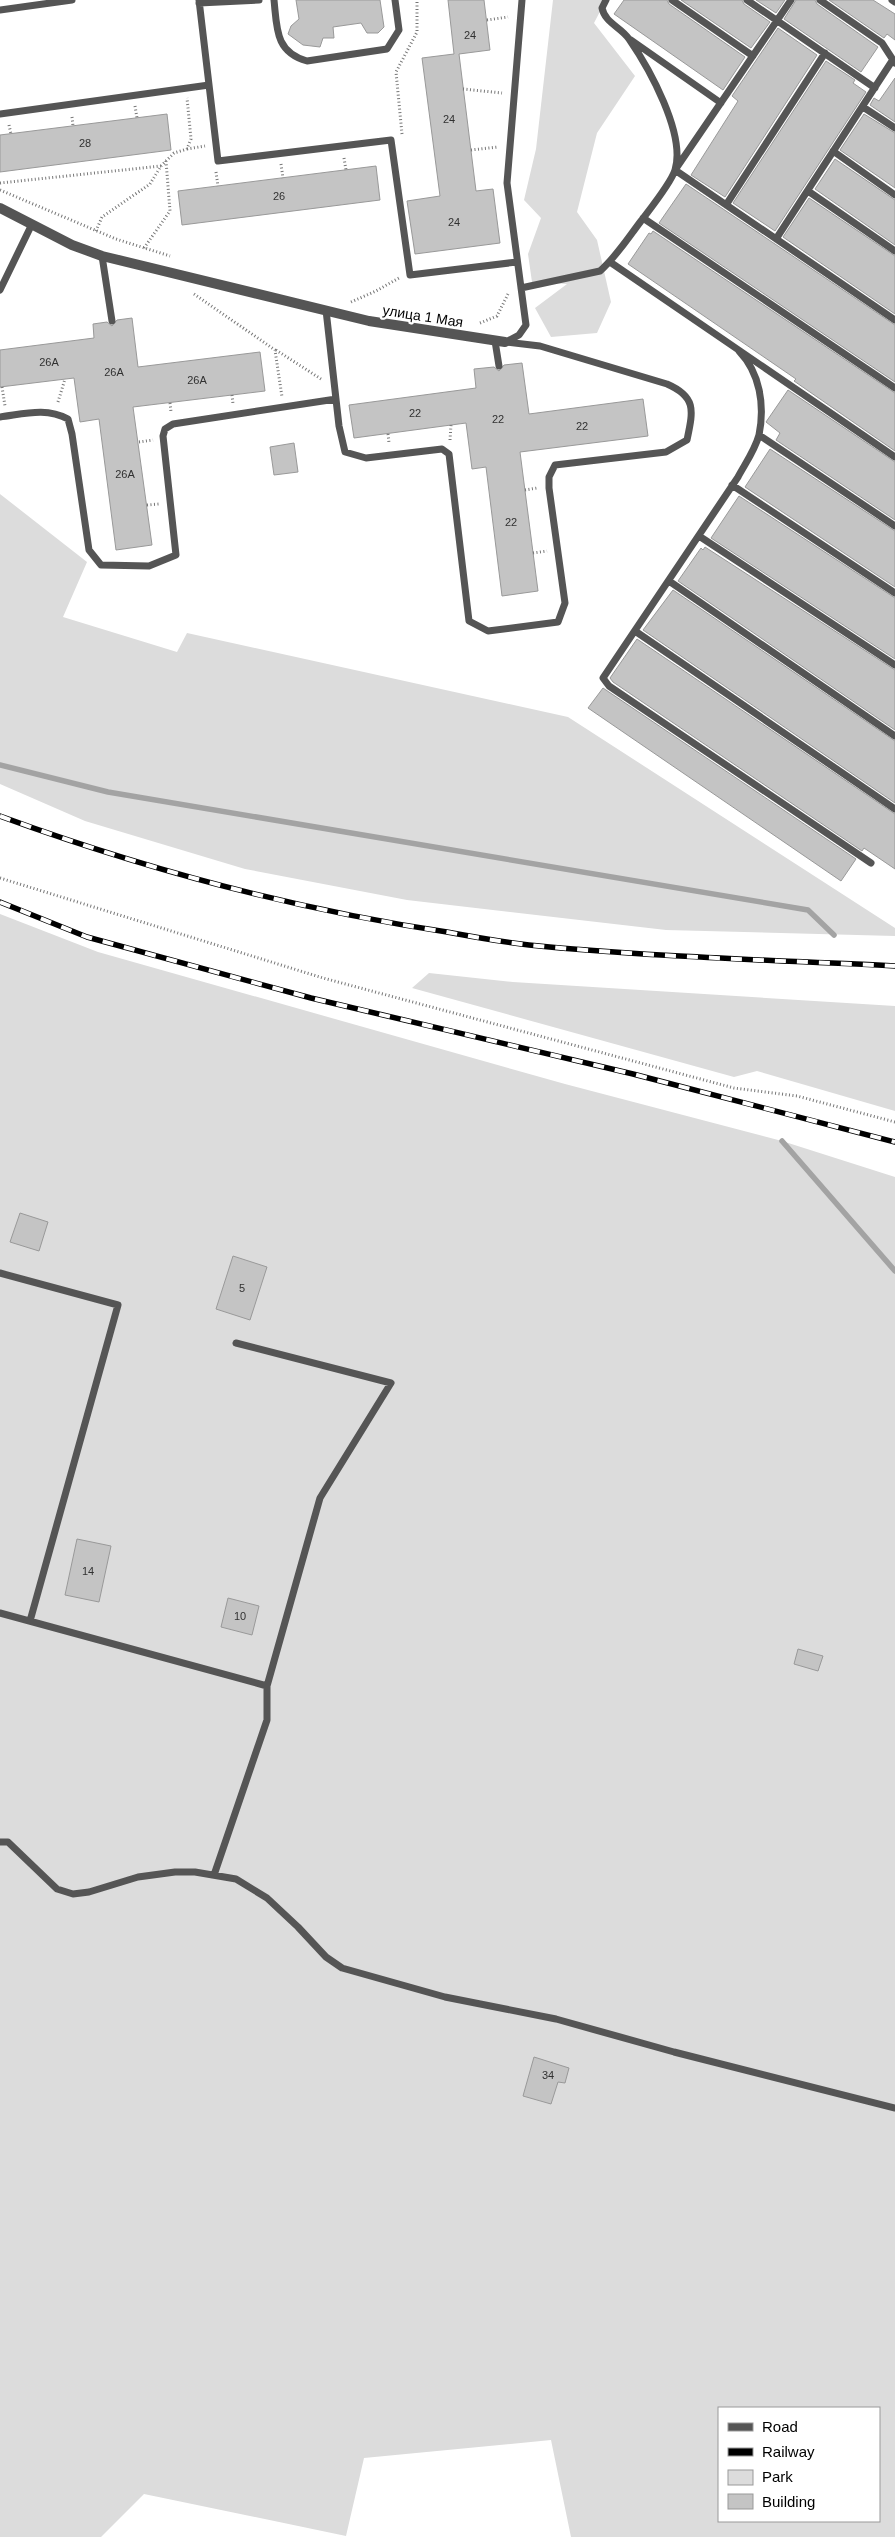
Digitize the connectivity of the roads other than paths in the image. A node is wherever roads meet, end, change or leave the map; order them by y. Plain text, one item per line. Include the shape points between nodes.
1 (72, 0) edge
2 (259, 0) edge
3 (274, 0) edge
4 (395, 0) edge
5 (522, 0) edge
6 (606, 0) edge
7 (672, 0) edge
8 (747, 0) edge
9 (791, 0) edge
10 (820, 0) edge
11 (892, 0) edge
12 (199, 1) edge
13 (895, 2) edge
14 (0, 10) edge
15 (777, 20) junction
16 (629, 39) junction
17 (825, 53) junction
18 (753, 56) junction
19 (894, 62) edge
20 (209, 85) junction
21 (875, 88) junction
22 (721, 103) junction
23 (863, 107) junction
24 (0, 114) edge
25 (895, 128) edge
26 (834, 151) junction
27 (675, 170) junction
28 (808, 191) junction
29 (895, 195) edge
30 (726, 205) junction
31 (0, 208) edge
32 (643, 218) junction
33 (32, 224) junction
34 (776, 239) junction
35 (895, 251) edge
36 (102, 256) junction
37 (517, 262) junction
38 (610, 262) junction
39 (520, 288) junction
40 (0, 290) edge
41 (326, 310) junction
42 (895, 320) edge
43 (112, 321) dead end
44 (500, 341) junction
45 (739, 351) junction
46 (499, 366) dead end
47 (895, 388) edge
48 (336, 399) junction
49 (3, 417) edge
50 (759, 435) junction
51 (895, 457) edge
52 (732, 485) junction
53 (895, 526) edge
54 (699, 536) junction
55 (669, 582) junction
56 (895, 593) edge
57 (635, 631) junction
58 (895, 665) edge
59 (895, 736) edge
60 (895, 809) edge
61 (870, 864) dead end
62 (0, 1273) edge
63 (236, 1343) dead end
64 (0, 1613) edge
65 (30, 1621) junction
66 (267, 1686) junction
67 (0, 1842) edge
68 (214, 1875) junction
69 (895, 2108) edge

1 - 14 lane
2 - 12 lane
3 - 4 lane via 278,38 295,58 307,61 387,49 399,30
5 - 37 lane via 507,183
6 - 16 lane via 602,8 605,17
7 - 18 lane
8 - 15 lane
9 - 15 lane
10 - 19 lane via 882,43
11 - 13 lane
12 - 20 lane
15 - 17 lane
15 - 18 lane
16 - 22 lane
16 - 27 lane via 655,84 673,126
17 - 21 lane
17 - 30 lane
18 - 22 lane
19 - 21 lane
20 - 24 lane
20 - 37 lane via 218,161 392,140 410,276
21 - 23 lane
22 - 27 lane
23 - 25 lane
23 - 26 lane
26 - 28 lane
26 - 29 lane
27 - 30 lane
27 - 32 lane
28 - 34 lane
28 - 35 lane
30 - 34 lane
31 - 33 street, улица 1 Мая
32 - 38 lane
32 - 47 lane
33 - 36 street, улица 1 Мая via 72,246
33 - 40 lane
34 - 42 lane
36 - 41 street, улица 1 Мая
36 - 43 lane
37 - 39 lane
38 - 39 lane via 600,271
38 - 45 lane
39 - 44 lane via 526,325 519,335
41 - 44 street, улица 1 Мая via 369,321
41 - 48 lane
44 - 46 lane
44 - 48 lane via 540,346 667,384 684,391 690,402 692,420 687,440 666,452 555,465 549,477 549,488 565,603 558,622 488,631 469,621 449,454 442,449 366,458 345,452
45 - 50 lane via 757,378
45 - 51 lane
48 - 49 lane via 173,424 165,429 163,436 176,555 149,566 102,565 89,550 68,419 55,412 44,411
50 - 52 lane
50 - 53 lane
52 - 54 lane
52 - 56 lane
54 - 55 lane
54 - 58 lane
55 - 57 lane
55 - 59 lane
57 - 60 lane
57 - 61 lane via 604,674 605,682
62 - 65 lane via 118,1305
63 - 66 lane via 391,1383 320,1498
64 - 65 lane
65 - 66 lane
66 - 68 lane via 266,1720
67 - 68 lane via 8,1842 57,1889 73,1894 138,1877 175,1872
68 - 69 lane via 236,1879 267,1898 326,1957 342,1968 445,1997 556,2019

